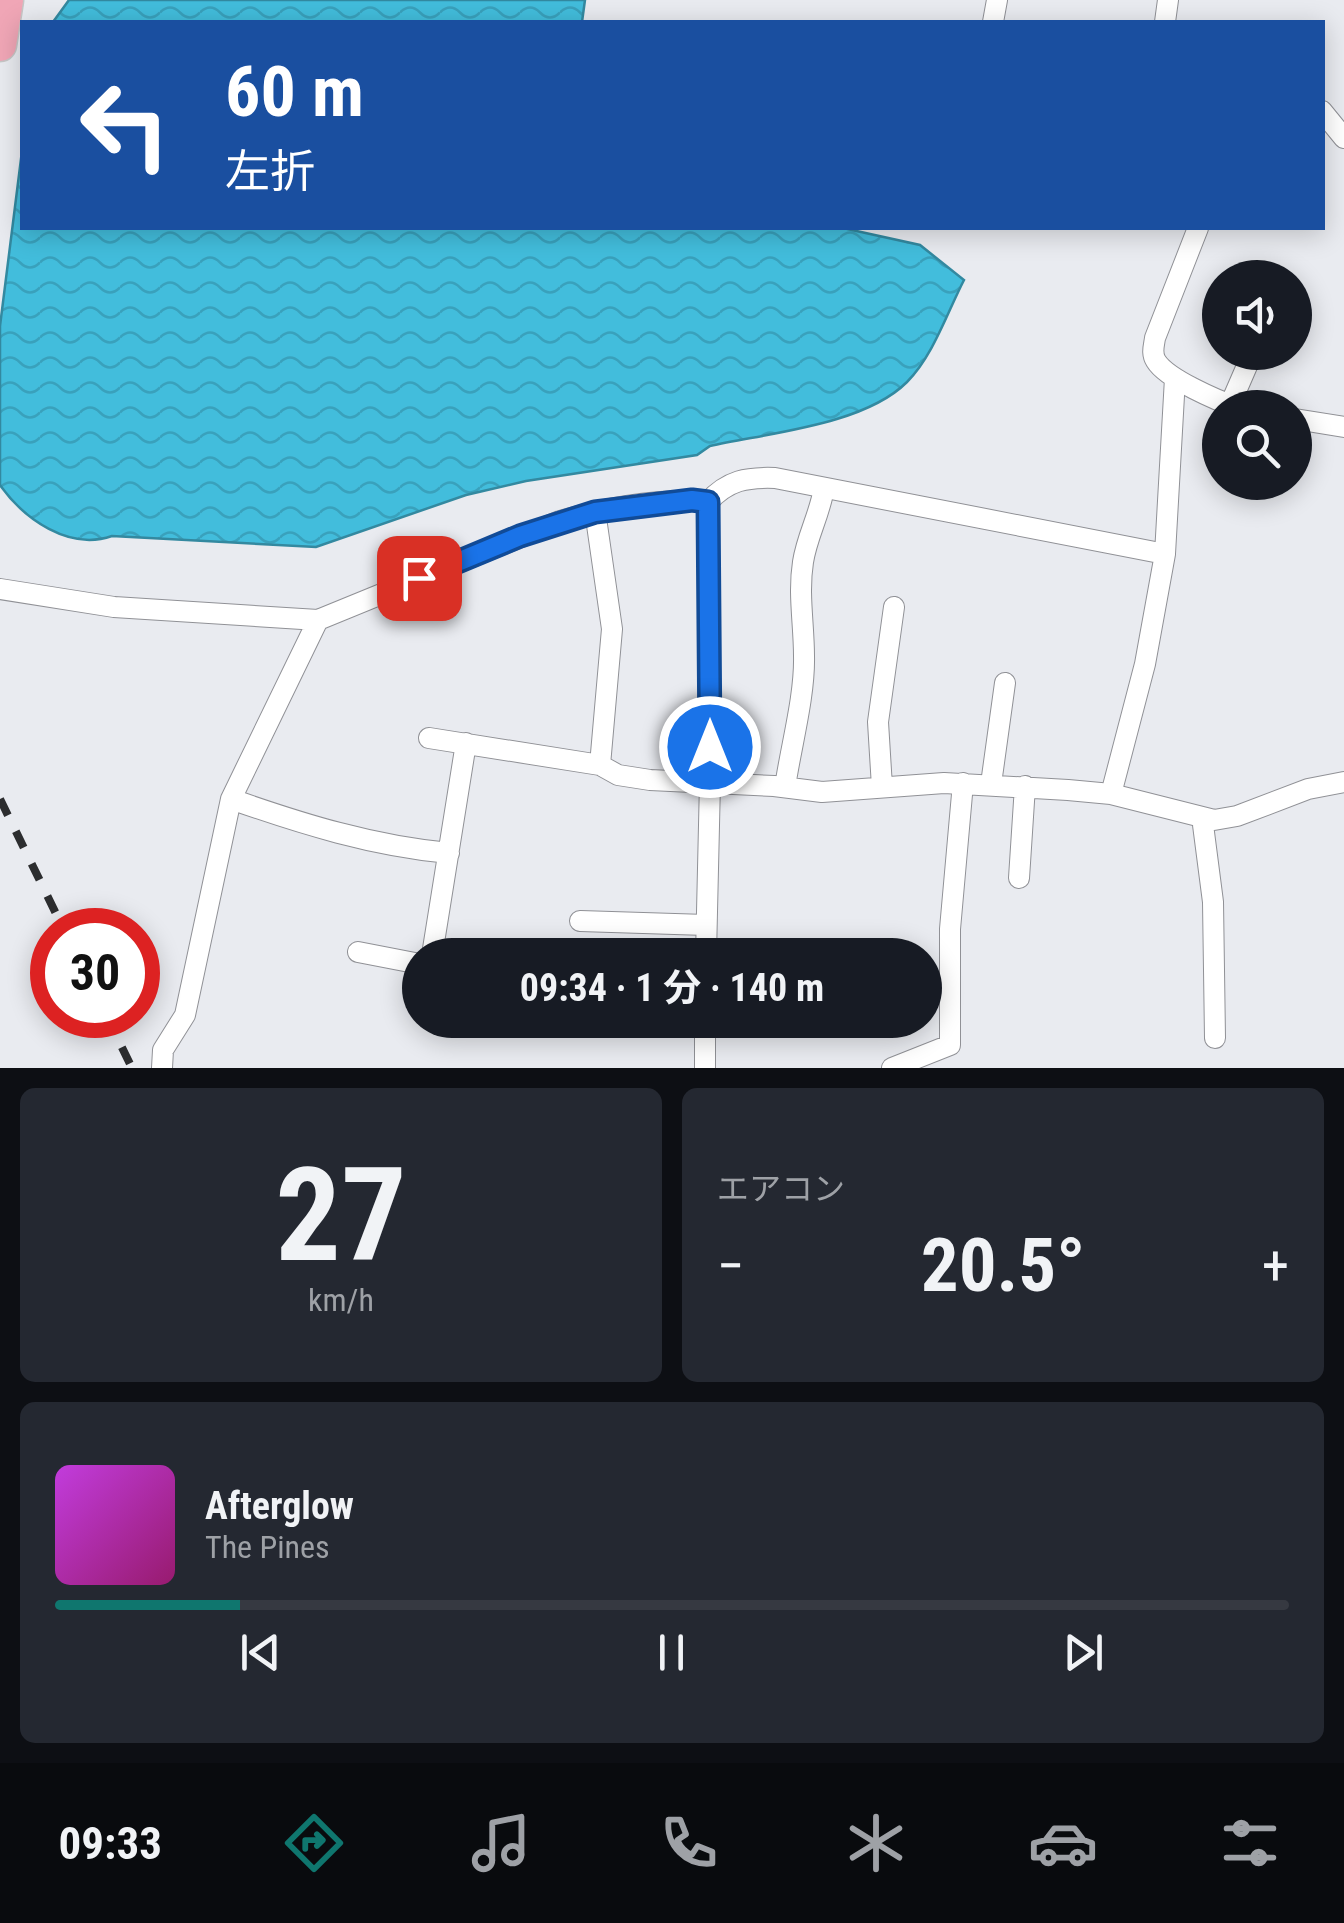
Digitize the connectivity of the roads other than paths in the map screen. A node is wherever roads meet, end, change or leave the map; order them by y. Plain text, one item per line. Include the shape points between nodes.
1 (7, 0) edge
2 (0, 44) edge
3 (1197, 230) edge
4 (1175, 378) junction
5 (1202, 391) edge
6 (1312, 422) edge
7 (1344, 427) edge
8 (824, 488) junction
9 (708, 502) junction
10 (595, 512) junction
11 (1164, 554) junction
12 (0, 589) edge
13 (894, 607) dead end
14 (318, 620) junction
15 (1005, 683) dead end
16 (429, 738) dead end
17 (466, 744) junction
18 (600, 764) junction
19 (710, 782) junction
20 (1344, 782) edge
21 (962, 783) junction
22 (991, 784) junction
23 (1025, 786) junction
24 (785, 787) junction
25 (882, 788) junction
26 (1111, 794) junction
27 (231, 799) junction
28 (1202, 818) junction
29 (449, 854) junction
30 (1019, 878) dead end
31 (580, 921) dead end
32 (706, 925) junction
33 (435, 938) edge
34 (706, 938) edge
35 (358, 952) dead end
36 (402, 961) edge
37 (706, 1038) edge
38 (1215, 1038) dead end
39 (162, 1068) edge
40 (705, 1068) edge
41 (892, 1068) edge

1 - 2 main road
3 - 4 street via 1153,353
4 - 5 street
4 - 11 street
6 - 7 street
8 - 9 street via 738,479
8 - 11 street
8 - 24 street via 803,565 804,658
9 - 10 street
9 - 19 street
10 - 14 street
10 - 18 street via 612,629
11 - 26 street via 1145,664
12 - 14 street via 114,607
13 - 25 street via 878,722
14 - 27 street
15 - 22 street
16 - 17 street
17 - 18 street
17 - 29 street
18 - 19 street via 618,775
19 - 24 street
19 - 32 street
20 - 28 street via 1236,816
21 - 22 street
21 - 25 street
21 - 41 street via 950,929 950,1046
22 - 23 street
23 - 26 street
23 - 30 street
24 - 25 street
26 - 28 street
27 - 29 street via 315,829
27 - 39 street via 185,1015 162,1050
28 - 38 street via 1212,902
29 - 33 street
31 - 32 street
32 - 34 street
35 - 36 street
37 - 40 street

